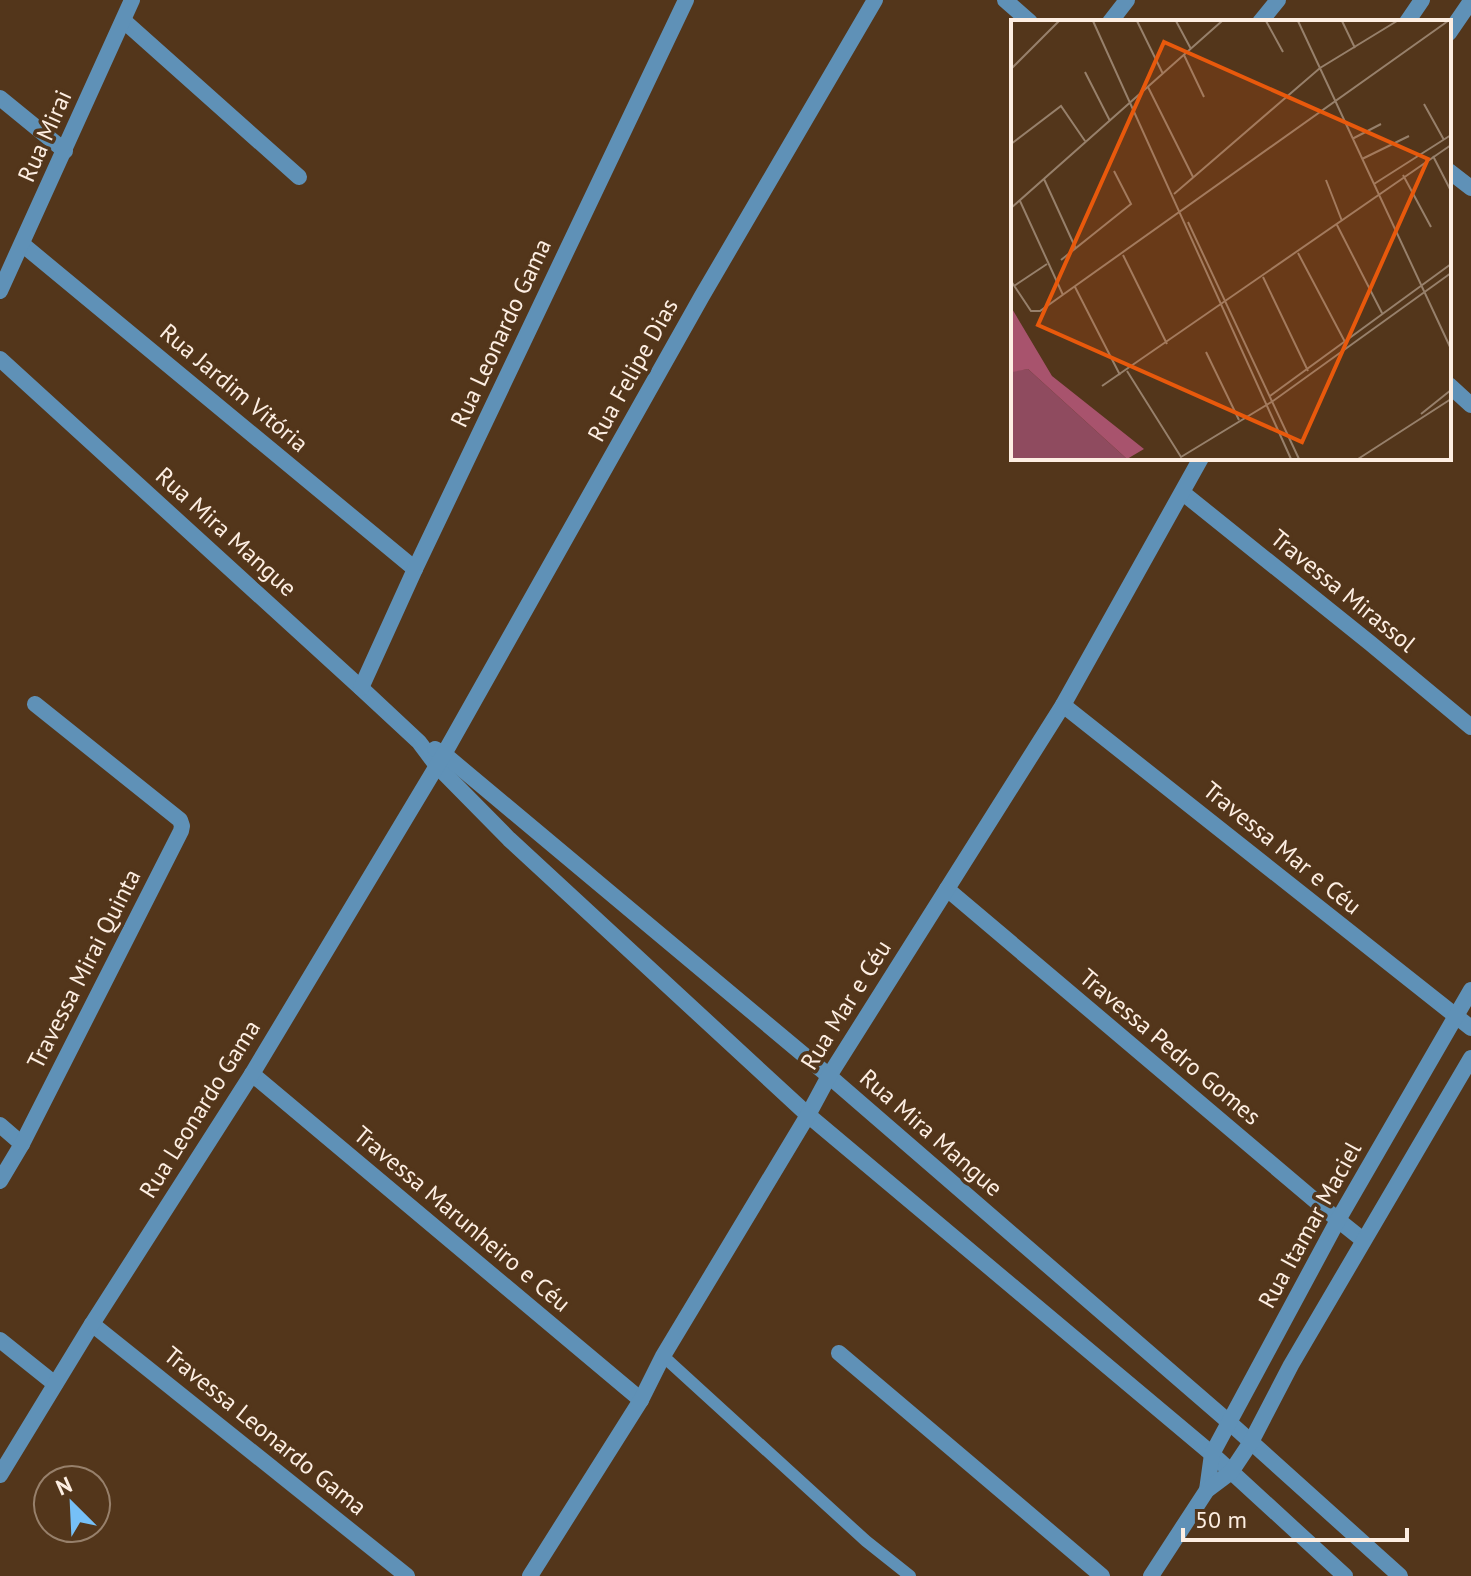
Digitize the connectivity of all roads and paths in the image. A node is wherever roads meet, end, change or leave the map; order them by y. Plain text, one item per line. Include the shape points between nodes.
1 (132, 0) edge
2 (686, 0) edge
3 (875, 0) edge
4 (1005, 0) edge
5 (1127, 0) edge
6 (1278, 0) edge
7 (1422, 0) edge
8 (1471, 1) edge
9 (1028, 20) edge
10 (1112, 20) edge
11 (1262, 20) edge
12 (1408, 20) edge
13 (124, 21) junction
14 (1451, 30) edge
15 (0, 98) edge
16 (65, 151) junction
17 (1451, 173) edge
18 (299, 177) dead end
19 (1471, 188) edge
20 (22, 244) junction
21 (0, 291) edge
22 (0, 359) edge
23 (1451, 387) edge
24 (1471, 405) edge
25 (1197, 460) edge
26 (1183, 493) junction
27 (415, 569) junction
28 (361, 688) junction
29 (35, 704) dead end
30 (1063, 705) junction
31 (1471, 727) edge
32 (441, 760) junction
33 (947, 889) junction
34 (1471, 990) edge
35 (1455, 1017) junction
36 (1471, 1028) edge
37 (1471, 1058) edge
38 (252, 1074) junction
39 (829, 1076) junction
40 (808, 1115) junction
41 (0, 1125) edge
42 (22, 1144) junction
43 (0, 1181) edge
44 (1338, 1220) junction
45 (1363, 1240) junction
46 (92, 1324) junction
47 (0, 1340) edge
48 (839, 1353) dead end
49 (663, 1356) junction
50 (55, 1384) junction
51 (641, 1400) junction
52 (1230, 1423) junction
53 (1251, 1442) junction
54 (1212, 1454) junction
55 (1231, 1472) junction
56 (0, 1475) edge
57 (1207, 1490) junction
58 (407, 1576) edge
59 (530, 1576) edge
60 (910, 1576) edge
61 (1102, 1576) edge
62 (1151, 1576) edge
63 (1345, 1576) edge
64 (1400, 1576) edge

1 - 13 street, Rua Mirai
2 - 27 street, Rua Leonardo Gama
3 - 32 street, Rua Felipe Dias
4 - 9 street
5 - 10 street
6 - 11 street
7 - 12 street
8 - 14 street
13 - 16 street, Rua Mirai
13 - 18 street
15 - 16 street
16 - 20 street, Rua Mirai
17 - 19 street
20 - 21 street, Rua Mirai
20 - 27 street, Rua Jardim Vitória
22 - 28 street, Rua Mira Mangue
23 - 24 street
25 - 26 street, Rua Mar e Céu
26 - 30 street, Rua Mar e Céu
26 - 31 street, Travessa Mirassol
27 - 28 street, Rua Leonardo Gama
28 - 32 street, Rua Mira Mangue
29 - 42 street, Travessa Mirai Quinta via 182,826
30 - 33 street, Rua Mar e Céu
30 - 35 street, Travessa Mar e Céu
32 - 38 street, Rua Leonardo Gama
32 - 39 street, Rua Mira Mangue
32 - 40 street, Rua Mira Mangue via 509,839
33 - 39 street, Rua Mar e Céu
33 - 44 street, Travessa Pedro Gomes
34 - 35 street, Rua Itamar Maciel
35 - 36 street, Travessa Mar e Céu
35 - 44 street, Rua Itamar Maciel
37 - 45 street, Rua Itamar Maciel
38 - 46 street, Rua Leonardo Gama
38 - 51 street, Travessa Marunheiro e Céu
39 - 40 street, Rua Mar e Céu
39 - 52 street, Rua Mira Mangue
40 - 49 street, Rua Mar e Céu
40 - 54 street, Rua Mira Mangue
41 - 42 street
42 - 43 street, Travessa Mirai Quinta
44 - 45 street, Travessa Pedro Gomes
44 - 52 street, Rua Itamar Maciel
45 - 53 street, Rua Itamar Maciel
46 - 50 street, Rua Leonardo Gama
46 - 58 street, Travessa Leonardo Gama
47 - 50 street
48 - 61 street
49 - 51 street, Rua Mar e Céu
49 - 60 lane
50 - 56 street, Rua Leonardo Gama
51 - 59 street, Rua Mar e Céu
52 - 53 street, Rua Mira Mangue
52 - 54 street, Rua Itamar Maciel
53 - 55 street, Rua Itamar Maciel
53 - 64 street, Rua Mira Mangue
54 - 55 street, Rua Mira Mangue
54 - 57 street, Rua Itamar Maciel
55 - 57 street, Rua Itamar Maciel
55 - 63 street, Rua Mira Mangue
57 - 62 street, Rua Itamar Maciel

